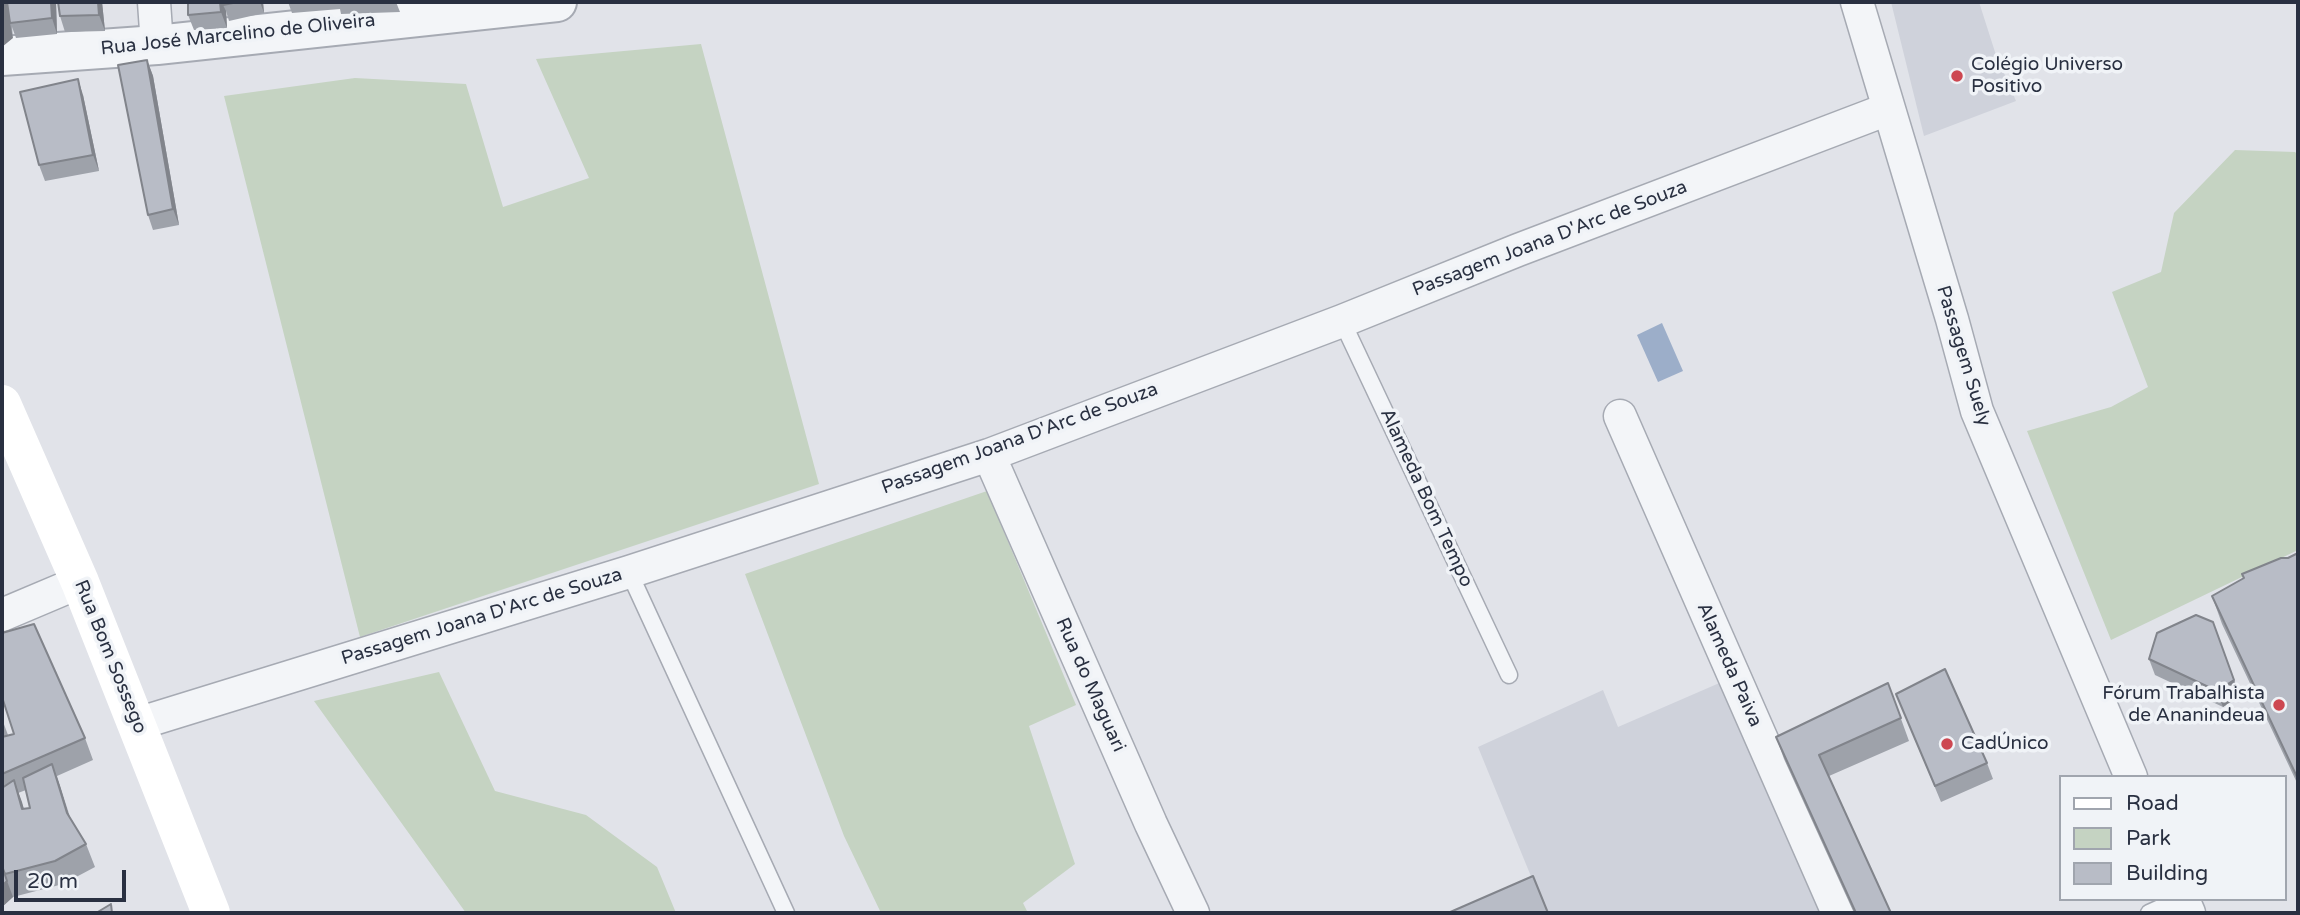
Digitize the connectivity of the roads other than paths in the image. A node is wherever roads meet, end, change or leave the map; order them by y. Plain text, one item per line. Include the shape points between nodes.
1 (154, 2) edge
2 (557, 2) edge
3 (1857, 2) edge
4 (157, 45) junction
5 (2, 56) edge
6 (1888, 109) junction
7 (1342, 321) junction
8 (2, 404) edge
9 (1620, 416) dead end
10 (989, 455) junction
11 (629, 572) junction
12 (80, 582) junction
13 (2, 615) edge
14 (1509, 675) dead end
15 (137, 724) junction
16 (2131, 775) edge
17 (2177, 901) edge
18 (211, 913) edge
19 (786, 913) edge
20 (1193, 913) edge
21 (1838, 913) edge
22 (2149, 913) edge

1 - 4 street
2 - 4 street, Rua José Marcelino de Oliveira
3 - 6 street, Passagem Suely
4 - 5 street, Rua José Marcelino de Oliveira
6 - 7 street, Passagem Joana D'Arc de Souza
6 - 16 street, Passagem Suely via 1978,411
7 - 10 street, Passagem Joana D'Arc de Souza
7 - 14 lane, Alameda Bom Tempo
8 - 12 main road, Rua Bom Sossego
9 - 21 street, Alameda Paiva
10 - 11 street, Passagem Joana D'Arc de Souza
10 - 20 street, Rua do Maguari
11 - 15 street, Passagem Joana D'Arc de Souza
11 - 19 lane
12 - 13 street
12 - 15 main road, Rua Bom Sossego
15 - 18 main road, Rua Bom Sossego
17 - 22 lane

